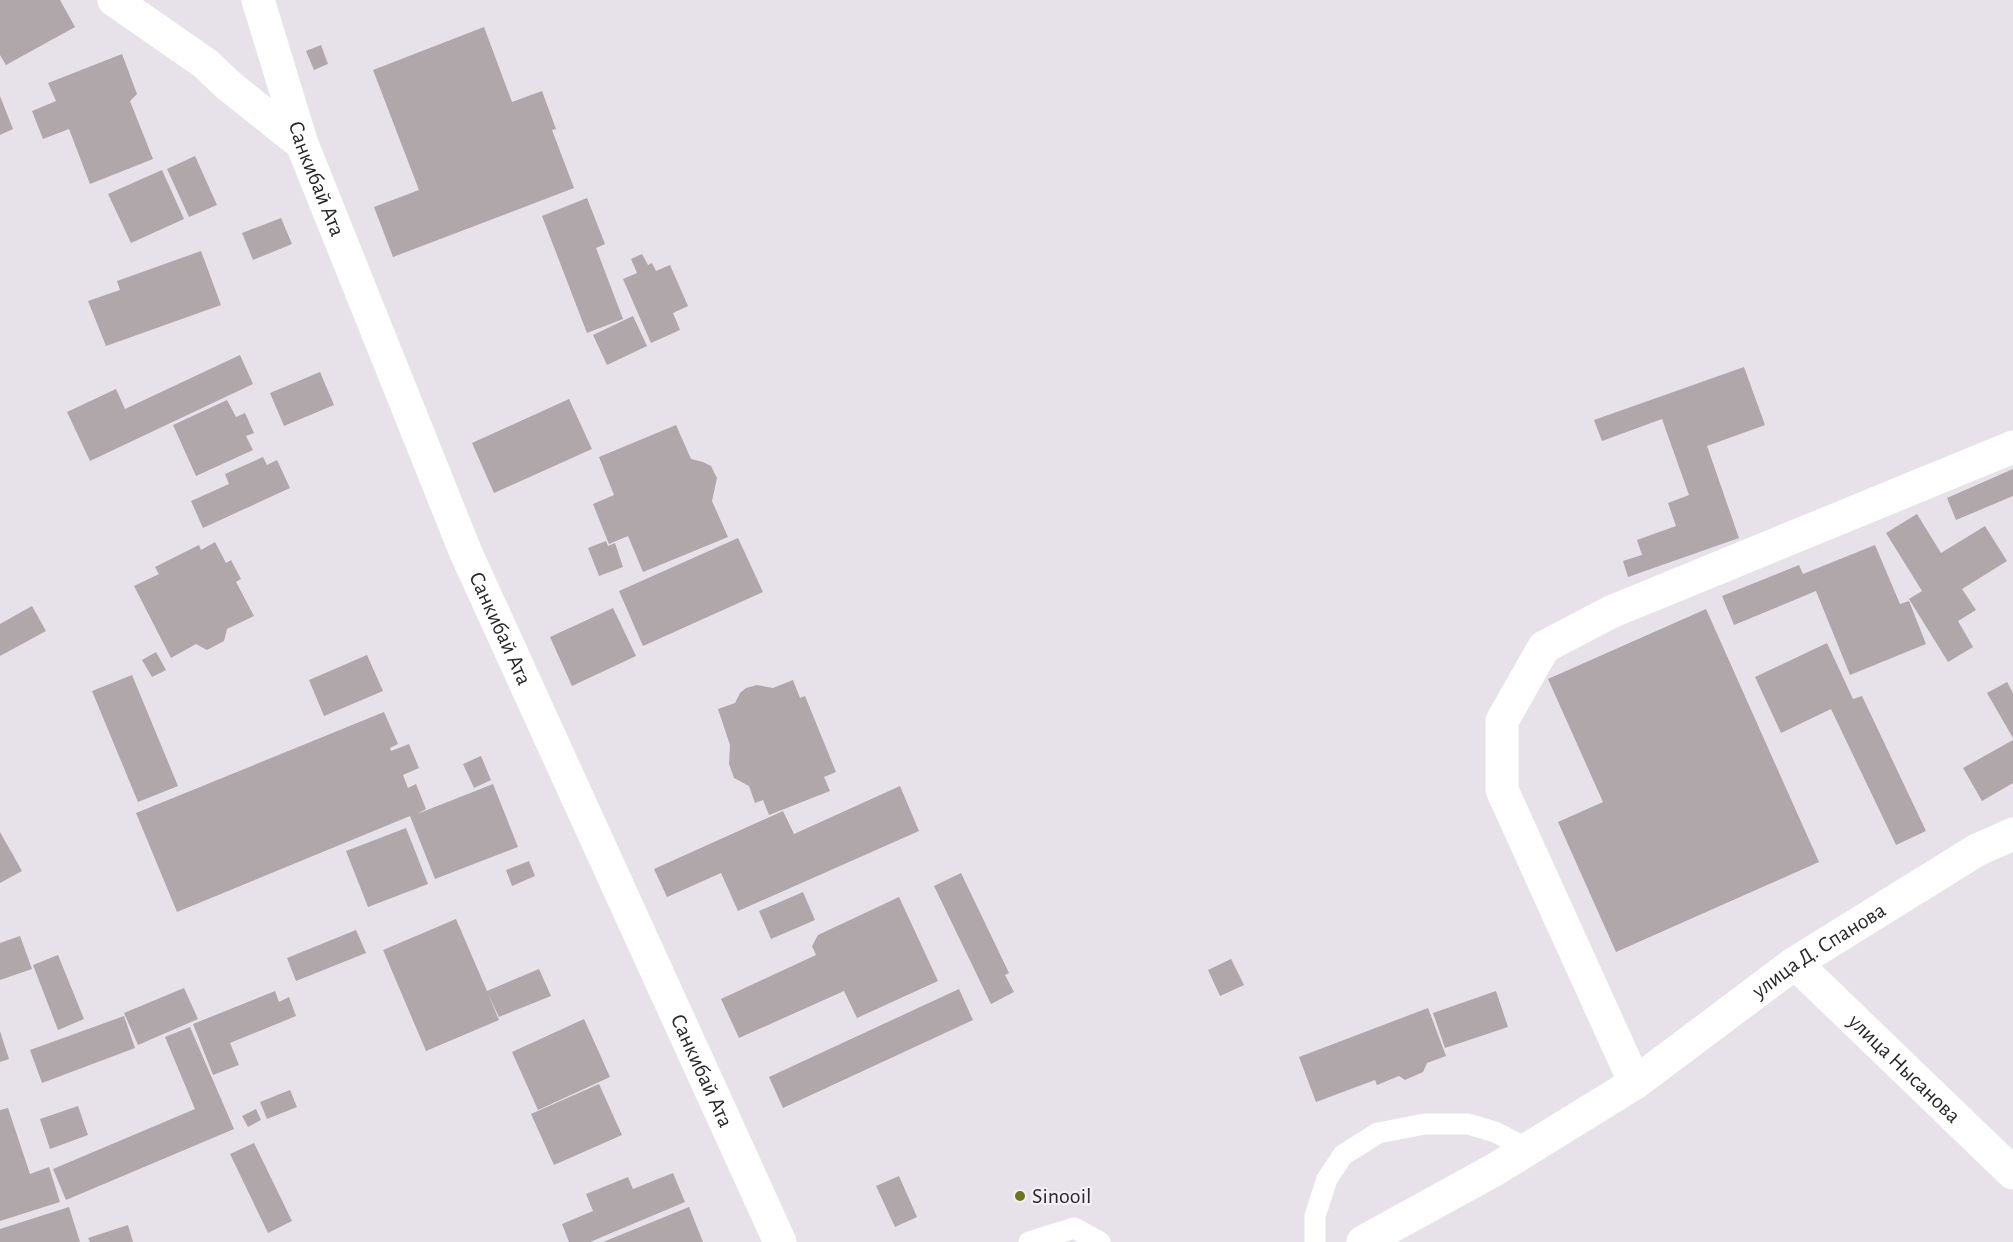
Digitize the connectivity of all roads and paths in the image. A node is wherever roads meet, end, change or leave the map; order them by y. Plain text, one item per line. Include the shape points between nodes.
1 (114, 0) edge
2 (258, 0) edge
3 (302, 144) junction
4 (2013, 447) edge
5 (2013, 834) edge
6 (1795, 963) junction
7 (1635, 1083) junction
8 (1528, 1149) junction
9 (2013, 1173) edge
10 (780, 1242) edge
11 (1029, 1242) edge
12 (1100, 1242) edge
13 (1315, 1242) edge
14 (1363, 1242) edge

1 - 3 street via 206,64
2 - 3 street, Санкибай Ата
3 - 10 street, Санкибай Ата via 466,553
4 - 7 street via 1611,612 1544,647 1502,722 1502,790
5 - 6 street, улица Д. Спанова via 1977,850
6 - 7 street, улица Д. Спанова
6 - 9 street, улица Нысанова
7 - 8 street, улица Д. Спанова
8 - 13 lane via 1468,1124 1425,1124 1378,1134 1343,1155 1327,1179 1315,1216
8 - 14 street, улица Д. Спанова
11 - 12 lane via 1074,1228

